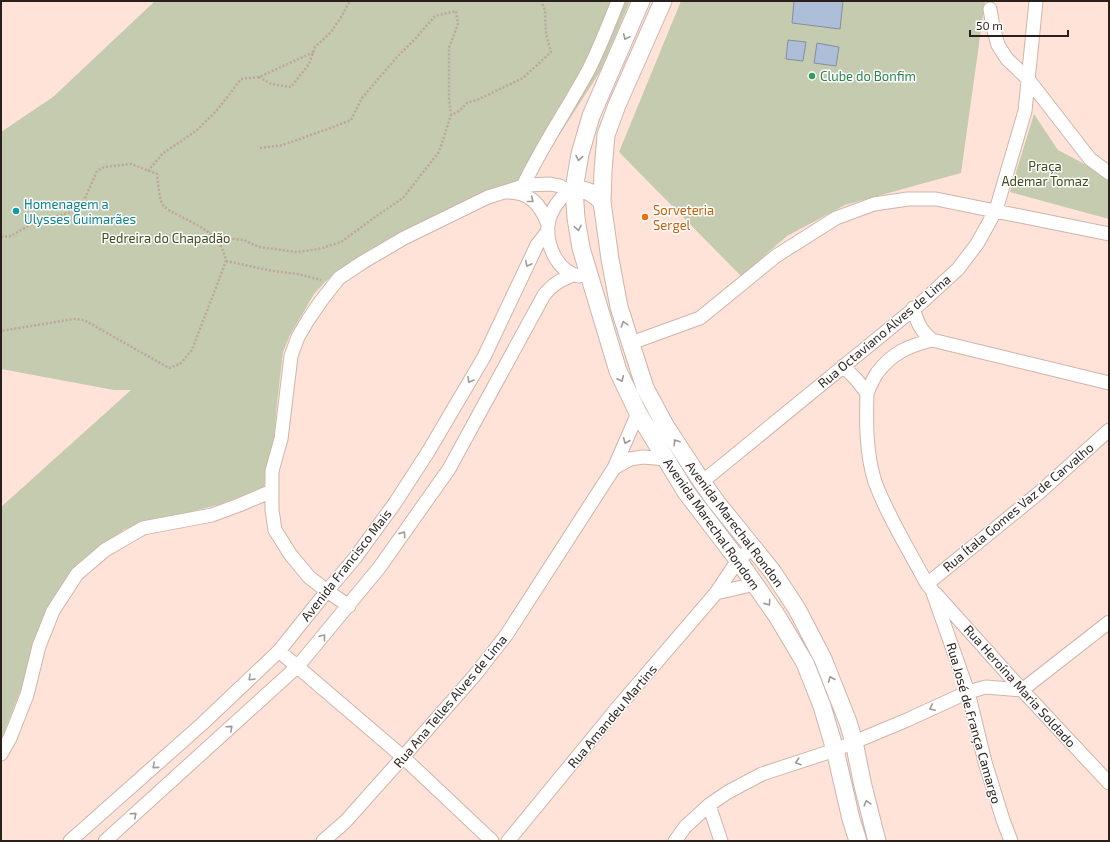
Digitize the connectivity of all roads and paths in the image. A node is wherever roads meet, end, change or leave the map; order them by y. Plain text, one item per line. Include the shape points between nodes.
1 (350, 1) edge
2 (541, 1) edge
3 (618, 1) edge
4 (641, 1) edge
5 (663, 1) edge
6 (1036, 1) edge
7 (990, 9) dead end
8 (314, 52) junction
9 (259, 77) junction
10 (1028, 79) junction
11 (451, 115) junction
12 (260, 148) dead end
13 (148, 171) junction
14 (1109, 173) edge
15 (523, 186) junction
16 (571, 190) junction
17 (503, 192) junction
18 (602, 202) junction
19 (996, 210) junction
20 (548, 227) junction
21 (213, 234) junction
22 (1109, 234) edge
23 (1, 237) edge
24 (610, 259) junction
25 (226, 261) junction
26 (581, 275) junction
27 (335, 283) junction
28 (913, 308) junction
29 (1, 331) edge
30 (932, 340) junction
31 (631, 343) junction
32 (843, 366) junction
33 (1109, 383) edge
34 (867, 393) junction
35 (638, 413) junction
36 (1109, 430) edge
37 (666, 459) junction
38 (614, 468) junction
39 (702, 482) junction
40 (272, 491) junction
41 (753, 547) junction
42 (738, 560) junction
43 (755, 584) junction
44 (930, 587) junction
45 (327, 591) junction
46 (716, 593) junction
47 (348, 606) junction
48 (1109, 622) edge
49 (279, 651) junction
50 (298, 666) junction
51 (1022, 690) junction
52 (968, 692) junction
53 (854, 742) junction
54 (835, 750) junction
55 (1, 754) edge
56 (403, 757) junction
57 (1109, 782) edge
58 (709, 805) junction
59 (70, 841) edge
60 (105, 841) edge
61 (324, 841) edge
62 (492, 841) edge
63 (508, 841) edge
64 (675, 841) edge
65 (721, 841) edge
66 (858, 841) edge
67 (878, 841) edge
68 (1011, 841) edge

1 - 8 path via 336,25
2 - 11 path via 545,10 546,34 551,52 523,78 467,103
3 - 15 street via 589,69
4 -> 16 main road, Avenida Marechal Rondom via 591,116
5 - 18 main road, Avenida Marechal Rondon via 606,135
6 - 10 street, Rua Octaviano Alves de Lima
7 - 10 street via 998,45
8 - 9 path
8 - 9 path via 310,64 291,87 271,84
9 - 13 path via 241,79 218,109 197,130 163,153
10 - 14 street via 1090,159
10 - 19 street, Rua Octaviano Alves de Lima via 1025,111
11 - 12 path via 449,48 458,24 456,11 435,16 362,98 350,120 283,145
11 - 21 path via 438,152 403,198 341,242 297,252 259,247 244,240
13 - 21 path via 157,174 163,205
13 - 23 path via 131,164 104,167 98,171 78,210 37,221 11,236
15 - 16 street via 550,184
15 - 17 street
16 - 18 main road via 586,190
16 - 20 street, Avenida Francisco Mais via 558,201
16 -> 26 main road, Avenida Marechal Rondom via 581,248
17 -> 20 street via 527,196 537,204
17 - 27 street via 404,238 362,262
18 - 24 main road, Avenida Marechal Rondon
19 - 22 street
19 - 28 street, Rua Octaviano Alves de Lima via 977,244 958,268
19 - 31 street via 936,199 908,199 874,204 836,218 776,256 700,318
20 - 26 street via 550,247 563,269
20 -> 45 street, Avenida Francisco Mais via 484,357 428,452 360,552
21 - 25 path via 222,248
24 - 26 main road via 601,269
31 -> 24 main road, Avenida Marechal Rondon via 619,307
25 - 27 path
25 - 29 path via 192,350 180,364 169,368 84,320 74,319
26 -> 35 main road, Avenida Marechal Rondom via 618,371
47 -> 26 street, Avenida Francisco Mais via 379,568 449,469 544,295 559,280
27 - 40 street via 308,320 291,356 281,439 272,471
28 - 30 street via 923,333
28 - 32 street, Rua Octaviano Alves de Lima
30 - 33 street
30 - 34 street via 901,350 888,360 876,374
39 -> 31 main road, Avenida Marechal Rondon via 666,427 645,388
32 - 34 street
32 - 39 street, Rua Octaviano Alves de Lima
34 - 44 street, Rua José de França Camargo via 868,449 875,481 887,510
35 - 37 main road, Avenida Marechal Rondom
35 -> 38 street, Rua Ana Telles Alves de Lima
36 - 44 street, Rua Ítala Gomes Vaz de Carvalho
37 - 38 street, Rua Ana Telles Alves de Lima via 630,459
37 - 42 main road, Avenida Marechal Rondom via 686,492
38 - 56 street, Rua Ana Telles Alves de Lima via 507,634 475,675
39 - 41 main road, Avenida Marechal Rondon
40 - 45 street via 275,530 309,577
40 - 55 street via 212,515 143,528 105,550 77,574 53,611 39,646 27,695
41 - 42 street, Rua Amandeu Martins
53 -> 41 main road, Avenida Marechal Rondon via 837,693 808,630 772,571
42 - 43 main road, Avenida Marechal Rondom
42 - 46 street, Rua Amandeu Martins
43 - 46 street
43 -> 54 main road, Avenida Marechal Rondom via 805,663 822,706
44 - 51 street, Rua Heroína Maria Soldado
44 - 52 street, Rua José de França Camargo
45 - 47 street
45 - 49 street, Avenida Francisco Mais
46 - 63 street, Rua Amandeu Martins
50 -> 47 street, Avenida Francisco Mais
48 - 51 street
49 - 50 street
49 -> 59 street, Avenida Francisco Mais via 202,724
50 - 56 street
60 -> 50 street, Avenida Francisco Mais
51 - 52 street via 986,687
51 - 57 street, Rua Heroína Maria Soldado
52 -> 53 street
52 - 68 street, Rua José de França Camargo via 987,769
53 - 54 street
67 -> 53 main road, Avenida Marechal Rondon
54 -> 58 street via 762,774
54 - 66 main road, Avenida Marechal Rondom
56 - 61 street, Rua Ana Telles Alves de Lima via 345,822
56 - 62 street
58 - 64 street via 685,827
58 - 65 street

